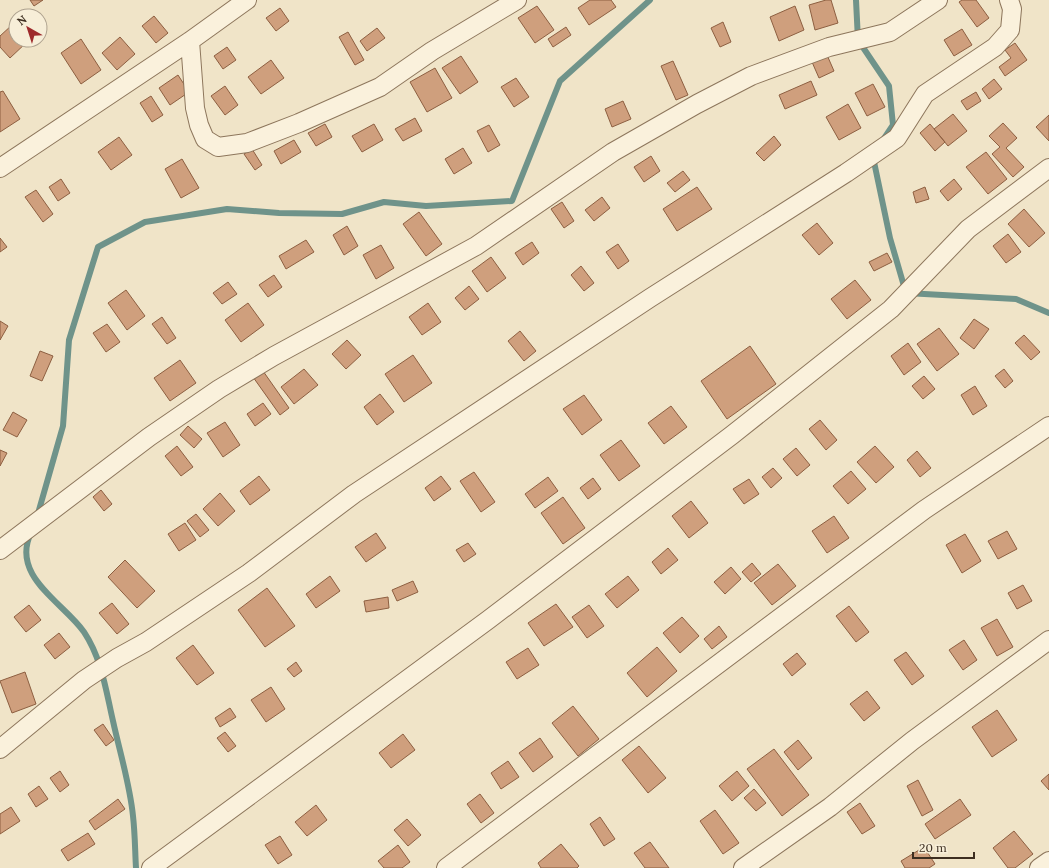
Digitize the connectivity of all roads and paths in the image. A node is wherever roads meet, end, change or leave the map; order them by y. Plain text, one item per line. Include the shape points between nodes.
1 (247, 0) edge
2 (517, 0) edge
3 (938, 0) edge
4 (1009, 0) edge
5 (190, 41) junction
6 (0, 168) edge
7 (1049, 168) edge
8 (1049, 426) edge
9 (0, 550) edge
10 (1049, 640) edge
11 (0, 749) edge
12 (1049, 861) edge
13 (151, 868) edge
14 (446, 868) edge
15 (743, 868) edge
16 (1039, 868) edge

1 - 5 street
2 - 5 street via 432,50 380,87 247,143 218,147 205,139 199,125 195,108
3 - 9 street via 890,32 829,47 751,76 613,152 476,246 274,356 219,389 149,437
4 - 11 street via 1012,9 1010,30 995,47 925,94 897,138 354,494 249,573 84,680
5 - 6 street
7 - 13 street via 968,229 891,308 732,436
8 - 14 street via 924,510
10 - 15 street via 912,741 830,807
12 - 16 street

